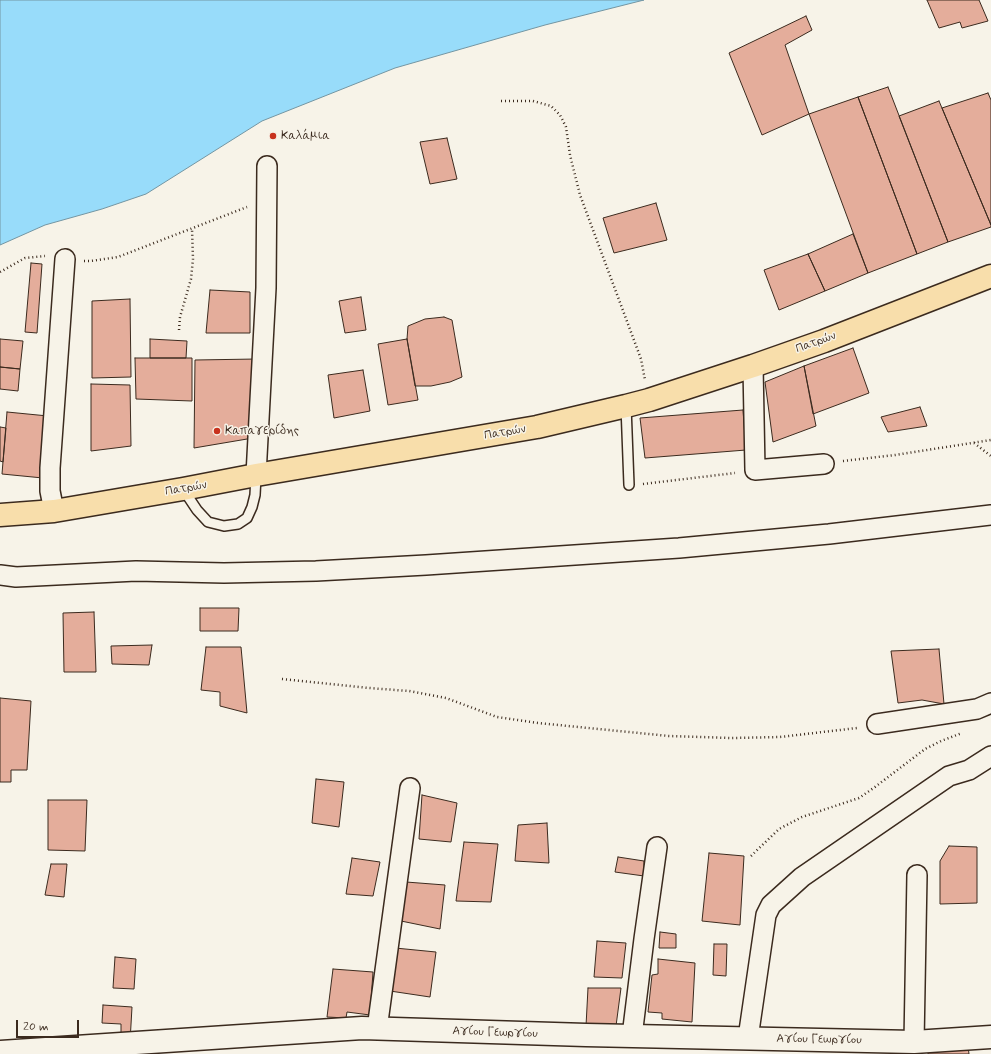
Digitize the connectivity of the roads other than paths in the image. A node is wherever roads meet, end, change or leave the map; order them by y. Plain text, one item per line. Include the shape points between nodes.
1 (266, 166) dead end
2 (65, 259) road end
3 (991, 276) edge
4 (753, 366) junction
5 (626, 406) junction
6 (824, 464) road end
7 (256, 475) junction
8 (629, 486) road end
9 (183, 489) junction
10 (54, 511) junction
11 (0, 515) edge
12 (991, 515) edge
13 (0, 574) edge
14 (991, 703) edge
15 (877, 724) road end
16 (991, 756) edge
17 (410, 788) dead end
18 (657, 847) dead end
19 (917, 875) dead end
20 (377, 1029) junction
21 (632, 1036) junction
22 (991, 1037) edge
23 (748, 1038) junction
24 (914, 1042) junction
25 (799, 1047) edge
26 (0, 1052) edge

1 - 7 street via 266,288
2 - 10 street via 50,468 50,491
3 - 4 main road, Πατρών
4 - 5 main road, Πατρών
4 - 6 street via 755,470
5 - 7 main road, Πατρών via 537,427
5 - 8 lane
7 - 9 main road, Πατρών
7 - 9 lane via 252,507 247,518 238,524 224,526 208,522
9 - 10 main road, Πατρών
10 - 11 main road, Πατρών
12 - 13 street via 679,548 426,565 224,573 136,571 16,577
14 - 15 street via 977,709
16 - 23 street via 969,770 949,776 802,877 771,905 766,916
17 - 20 street
18 - 21 street
19 - 24 street
20 - 21 street, Αγίου Γεωργίου
20 - 26 street, Αγίου Γεωργίου
21 - 23 street, Αγίου Γεωργίου
22 - 24 street, Αγίου Γεωργίου
23 - 25 street, Αγίου Γεωργίου
24 - 25 street, Αγίου Γεωργίου

